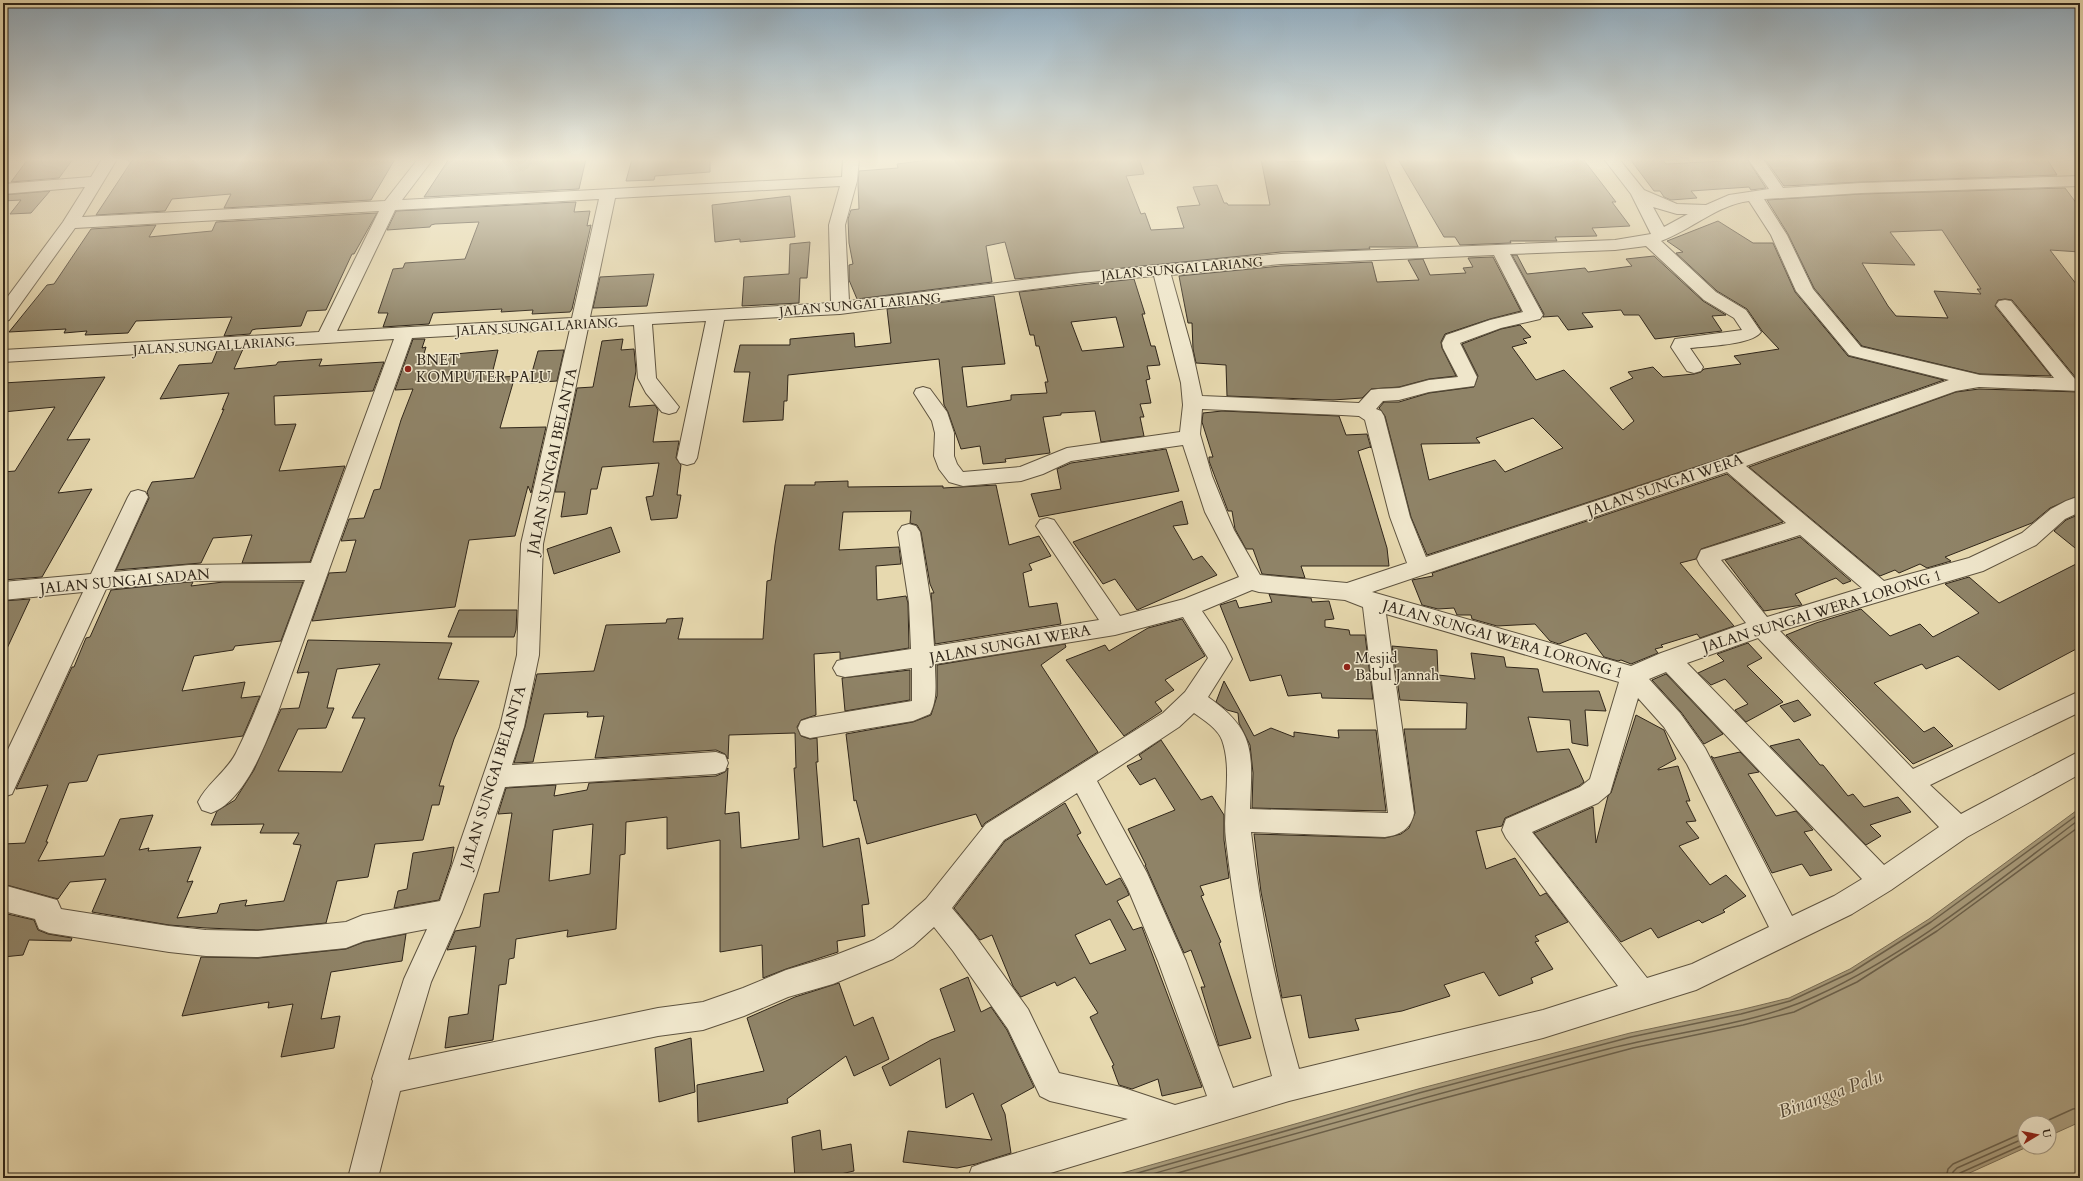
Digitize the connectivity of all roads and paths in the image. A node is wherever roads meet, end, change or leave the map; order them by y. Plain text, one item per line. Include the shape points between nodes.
1 (76, 214) edge
2 (256, 214) edge
3 (386, 214) edge
4 (604, 214) edge
5 (840, 214) edge
6 (1646, 214) edge
7 (1700, 214) edge
8 (1765, 214) edge
9 (70, 224) junction
10 (1655, 238) junction
11 (1500, 251) junction
12 (1161, 270) junction
13 (2006, 305) dead end
14 (840, 308) junction
15 (3, 316) edge
16 (716, 317) junction
17 (643, 320) junction
18 (582, 323) junction
19 (405, 333) junction
20 (325, 338) junction
21 (3, 356) edge
22 (1694, 366) dead end
23 (1979, 381) junction
24 (2075, 385) edge
25 (923, 393) dead end
26 (1193, 402) junction
27 (669, 407) dead end
28 (1363, 410) junction
29 (1190, 437) junction
30 (687, 458) dead end
31 (1730, 464) junction
32 (138, 497) dead end
33 (2080, 504) edge
34 (1047, 526) dead end
35 (1803, 526) junction
36 (909, 532) dead end
37 (1420, 568) junction
38 (318, 571) junction
39 (1252, 581) junction
40 (97, 583) junction
41 (3, 591) edge
42 (1880, 591) junction
43 (1347, 592) junction
44 (1373, 602) junction
45 (1188, 607) junction
46 (1115, 626) junction
47 (1762, 627) junction
48 (923, 656) junction
49 (1669, 660) junction
50 (845, 668) dead end
51 (1632, 676) junction
52 (1194, 699) junction
53 (2080, 701) edge
54 (810, 728) dead end
55 (2080, 762) edge
56 (716, 763) dead end
57 (495, 777) junction
58 (1082, 778) junction
59 (1910, 782) junction
60 (3, 786) edge
61 (212, 802) dead end
62 (1237, 820) junction
63 (1958, 829) junction
64 (1882, 881) junction
65 (3, 898) edge
66 (935, 908) junction
67 (449, 912) junction
68 (1786, 931) junction
69 (1641, 993) junction
70 (387, 1079) junction
71 (1289, 1086) junction
72 (1225, 1105) junction
73 (1177, 1121) junction
74 (363, 1178) edge
75 (983, 1178) edge

1 - 9 street
2 - 9 street
3 - 20 street
4 - 18 street, JALAN SUNGAI BELANTA
5 - 14 street via 837,225
6 - 10 street
7 - 10 street, JALAN SUNGAI LARIANG
8 - 23 street via 1779,235 1805,291 1855,351
9 - 15 street
10 - 11 street, JALAN SUNGAI LARIANG via 1615,244
10 - 22 street via 1710,296 1740,314 1752,332 1747,335 1681,343 1680,347
11 - 12 street, JALAN SUNGAI LARIANG via 1317,257
11 - 28 street via 1534,315 1484,327 1451,340 1467,382 1380,395
12 - 14 street, JALAN SUNGAI LARIANG
12 - 26 street via 1181,342
13 - 24 street
14 - 16 street, JALAN SUNGAI LARIANG
16 - 17 street, JALAN SUNGAI LARIANG
16 - 30 street
17 - 18 street, JALAN SUNGAI LARIANG
17 - 27 street via 647,378
18 - 19 street, JALAN SUNGAI LARIANG
18 - 57 street, JALAN SUNGAI BELANTA via 553,442 532,544 528,655 512,727
19 - 20 street, JALAN SUNGAI LARIANG
19 - 38 street via 350,490
20 - 21 street, JALAN SUNGAI LARIANG
23 - 24 street, JALAN SUNGAI WERA
23 - 31 street, JALAN SUNGAI WERA via 1953,385
25 - 29 street via 940,416 943,426 943,458 956,477 963,479 1021,474 1067,455
26 - 28 street
26 - 29 street
28 - 37 street via 1376,419 1400,517
29 - 39 street via 1222,528
31 - 35 street
31 - 37 street, JALAN SUNGAI WERA
32 - 40 street
33 - 42 street, JALAN SUNGAI WERA LORONG 1 via 2058,514 2029,539 1981,562
34 - 46 street
35 - 42 street
35 - 47 street via 1707,558
36 - 48 street via 920,603
37 - 43 street, JALAN SUNGAI WERA
38 - 40 street, JALAN SUNGAI SADAN via 189,573
38 - 61 street via 246,759 228,785
39 - 43 street, JALAN SUNGAI WERA via 1259,584
39 - 45 street, JALAN SUNGAI WERA
40 - 41 street, JALAN SUNGAI SADAN
40 - 60 street
42 - 47 street, JALAN SUNGAI WERA LORONG 1
43 - 44 street, JALAN SUNGAI WERA LORONG 1
44 - 51 street, JALAN SUNGAI WERA LORONG 1
44 - 62 street via 1400,818 1394,824 1385,825
45 - 46 street, JALAN SUNGAI WERA
45 - 52 street via 1217,652 1219,661
46 - 48 street, JALAN SUNGAI WERA
47 - 49 street, JALAN SUNGAI WERA LORONG 1
47 - 59 street
48 - 50 street
48 - 54 street, JALAN SUNGAI WERA via 922,707 913,711
49 - 51 street, JALAN SUNGAI WERA LORONG 1
49 - 64 street
51 - 68 street via 1672,720 1696,756
51 - 69 street via 1601,785 1589,796 1515,827 1515,830
52 - 58 street via 1171,720
52 - 62 street via 1230,730 1234,740 1239,764
53 - 59 street
55 - 63 street
56 - 57 street
57 - 67 street, JALAN SUNGAI BELANTA
58 - 66 street via 995,832
58 - 72 street via 1138,882 1172,961
59 - 63 street
62 - 71 street via 1243,875 1257,953
63 - 64 street
64 - 68 street via 1843,904
65 - 67 street via 47,910 49,920 206,943 258,944 346,935 358,929
66 - 70 street via 903,937 883,950 703,1016 658,1022
66 - 73 street via 964,942 1018,1019 1050,1086 1121,1102
67 - 70 street, JALAN SUNGAI BELANTA via 418,979
68 - 69 street via 1696,976
69 - 71 street via 1543,1024
70 - 74 street, JALAN SUNGAI BELANTA
71 - 72 street
72 - 73 street
73 - 75 street

